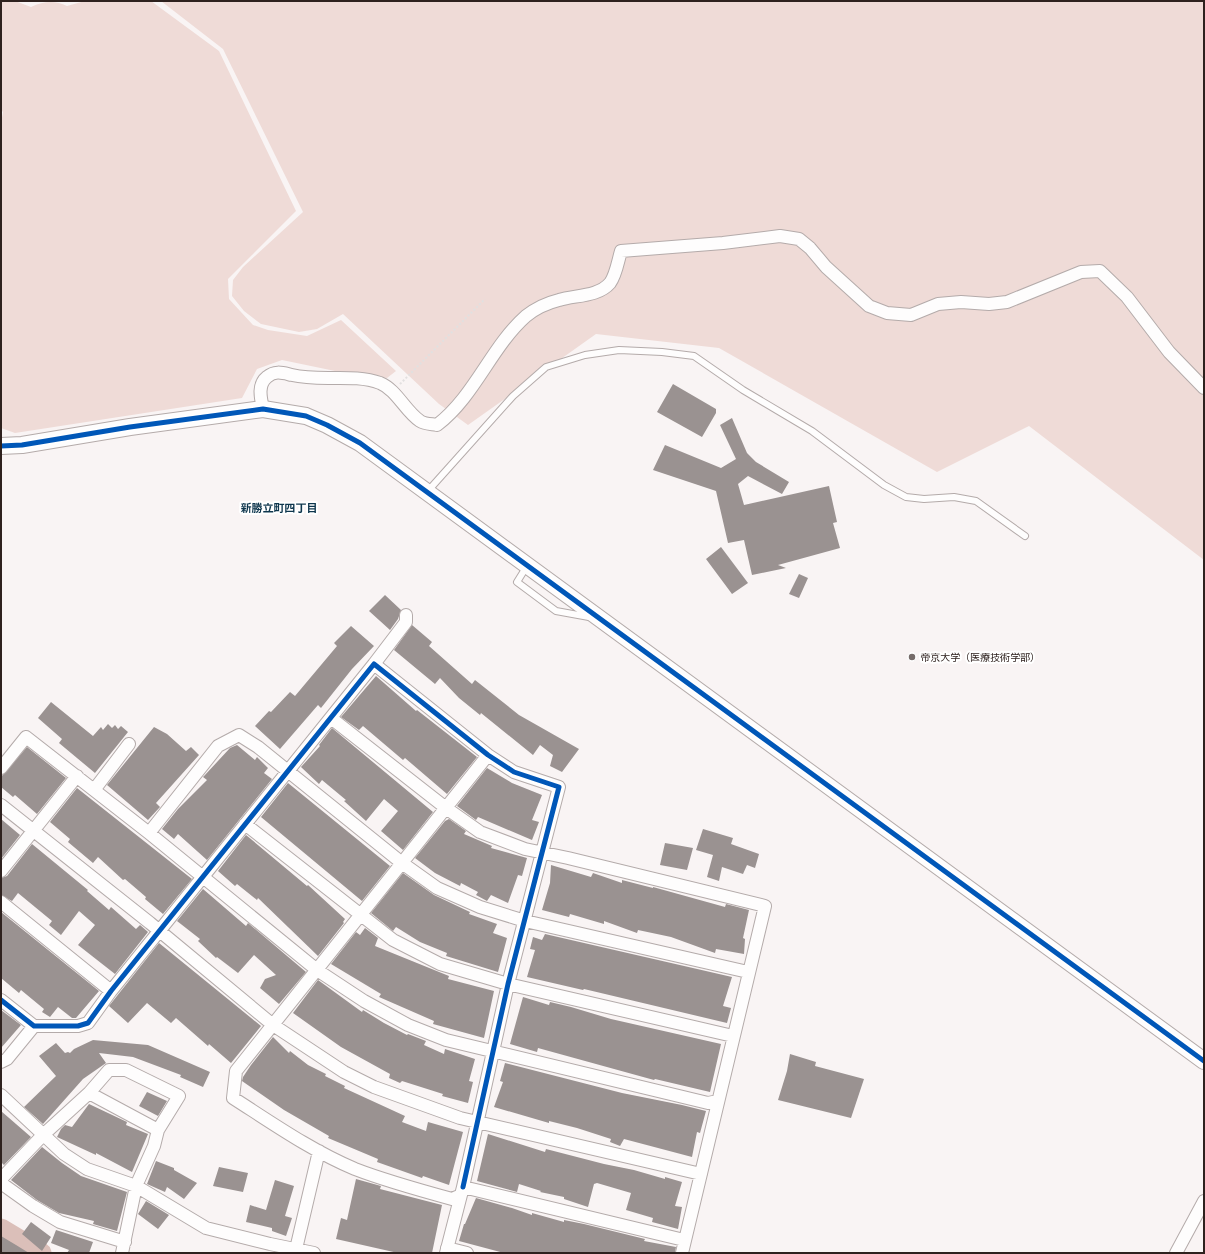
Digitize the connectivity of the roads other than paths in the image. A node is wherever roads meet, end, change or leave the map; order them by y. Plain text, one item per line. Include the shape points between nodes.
1 (1204, 388) edge
2 (263, 409) junction
3 (1, 446) edge
4 (426, 493) junction
5 (1025, 536) dead end
6 (406, 615) dead end
7 (374, 664) junction
8 (331, 718) junction
9 (129, 744) dead end
10 (488, 755) junction
11 (1, 768) edge
12 (287, 771) junction
13 (77, 776) junction
14 (94, 790) junction
15 (1, 805) edge
16 (446, 808) junction
17 (245, 824) junction
18 (32, 831) junction
19 (149, 833) junction
20 (543, 853) junction
21 (402, 862) junction
22 (1, 871) edge
23 (204, 877) junction
24 (1, 902) edge
25 (360, 916) junction
26 (525, 921) junction
27 (159, 931) junction
28 (317, 970) junction
29 (748, 972) junction
30 (508, 984) junction
31 (111, 991) junction
32 (1, 1000) edge
33 (273, 1025) junction
34 (34, 1026) junction
35 (733, 1036) junction
36 (494, 1052) junction
37 (1204, 1061) edge
38 (1, 1062) edge
39 (89, 1094) junction
40 (1, 1095) edge
41 (718, 1101) junction
42 (478, 1122) junction
43 (158, 1130) junction
44 (43, 1135) junction
45 (319, 1151) junction
46 (701, 1174) junction
47 (1, 1179) edge
48 (1, 1183) edge
49 (136, 1186) junction
50 (461, 1192) junction
51 (1204, 1201) edge
52 (684, 1240) junction
53 (124, 1248) edge
54 (296, 1249) junction
55 (447, 1251) edge
56 (314, 1253) edge
57 (467, 1253) edge
58 (682, 1253) edge
59 (1176, 1253) edge

1 - 2 street via 1169,352 1127,297 1100,271 1081,272 1007,302 938,304 911,315 887,313 869,306 826,267 810,248 798,240 780,236 621,251 610,282 602,290 560,299 540,307 526,317 511,333 463,399 437,425 420,422 395,390 360,379 308,379 277,372 266,377 261,386
2 - 3 street via 130,427 22,446
2 - 4 street via 306,416 327,425 360,443
4 - 5 lane via 513,396 546,368 585,355 619,350 662,352 694,356 743,390 812,431 884,485 906,497 954,497 976,501
4 - 37 street
6 - 7 street via 406,622
7 - 8 street
7 - 10 street
8 - 12 street
8 - 16 street
9 - 14 street
10 - 16 street
10 - 20 street via 514,772 559,787
11 - 13 street via 26,737
12 - 17 street
12 - 19 street via 239,735 218,746
12 - 21 street
13 - 14 street
13 - 18 street
14 - 19 street
15 - 18 street
16 - 20 street via 480,832
16 - 21 street
17 - 23 street
17 - 25 street
18 - 22 street
18 - 27 street
19 - 23 street
20 - 26 street
20 - 29 street via 764,906
21 - 25 street
21 - 26 street via 437,888 480,907
23 - 27 street
23 - 28 street
24 - 31 street
25 - 28 street
25 - 30 street via 393,940 440,964
26 - 29 street
26 - 30 street
27 - 31 street
27 - 33 street
28 - 33 street
28 - 36 street via 364,1001 408,1025 446,1040
29 - 35 street
30 - 35 street
30 - 36 street
31 - 34 street via 88,1023 78,1026
32 - 34 street
33 - 42 street via 331,1065 374,1087 435,1110
33 - 45 street via 236,1071 233,1098
34 - 38 street via 8,1059
35 - 41 street
36 - 41 street via 708,1103
36 - 42 street
39 - 43 street
39 - 43 street via 110,1070 126,1070 179,1096
39 - 44 street
40 - 44 street
41 - 46 street
42 - 46 street
42 - 50 street
43 - 49 street via 154,1146
44 - 47 street
44 - 49 street via 64,1154 87,1169
45 - 50 street via 354,1169 452,1199
45 - 54 street
46 - 52 street
48 - 53 street via 60,1222
49 - 53 street
49 - 54 street via 206,1228
50 - 52 street
50 - 55 street
51 - 59 street
52 - 58 street
54 - 56 street
55 - 57 street

